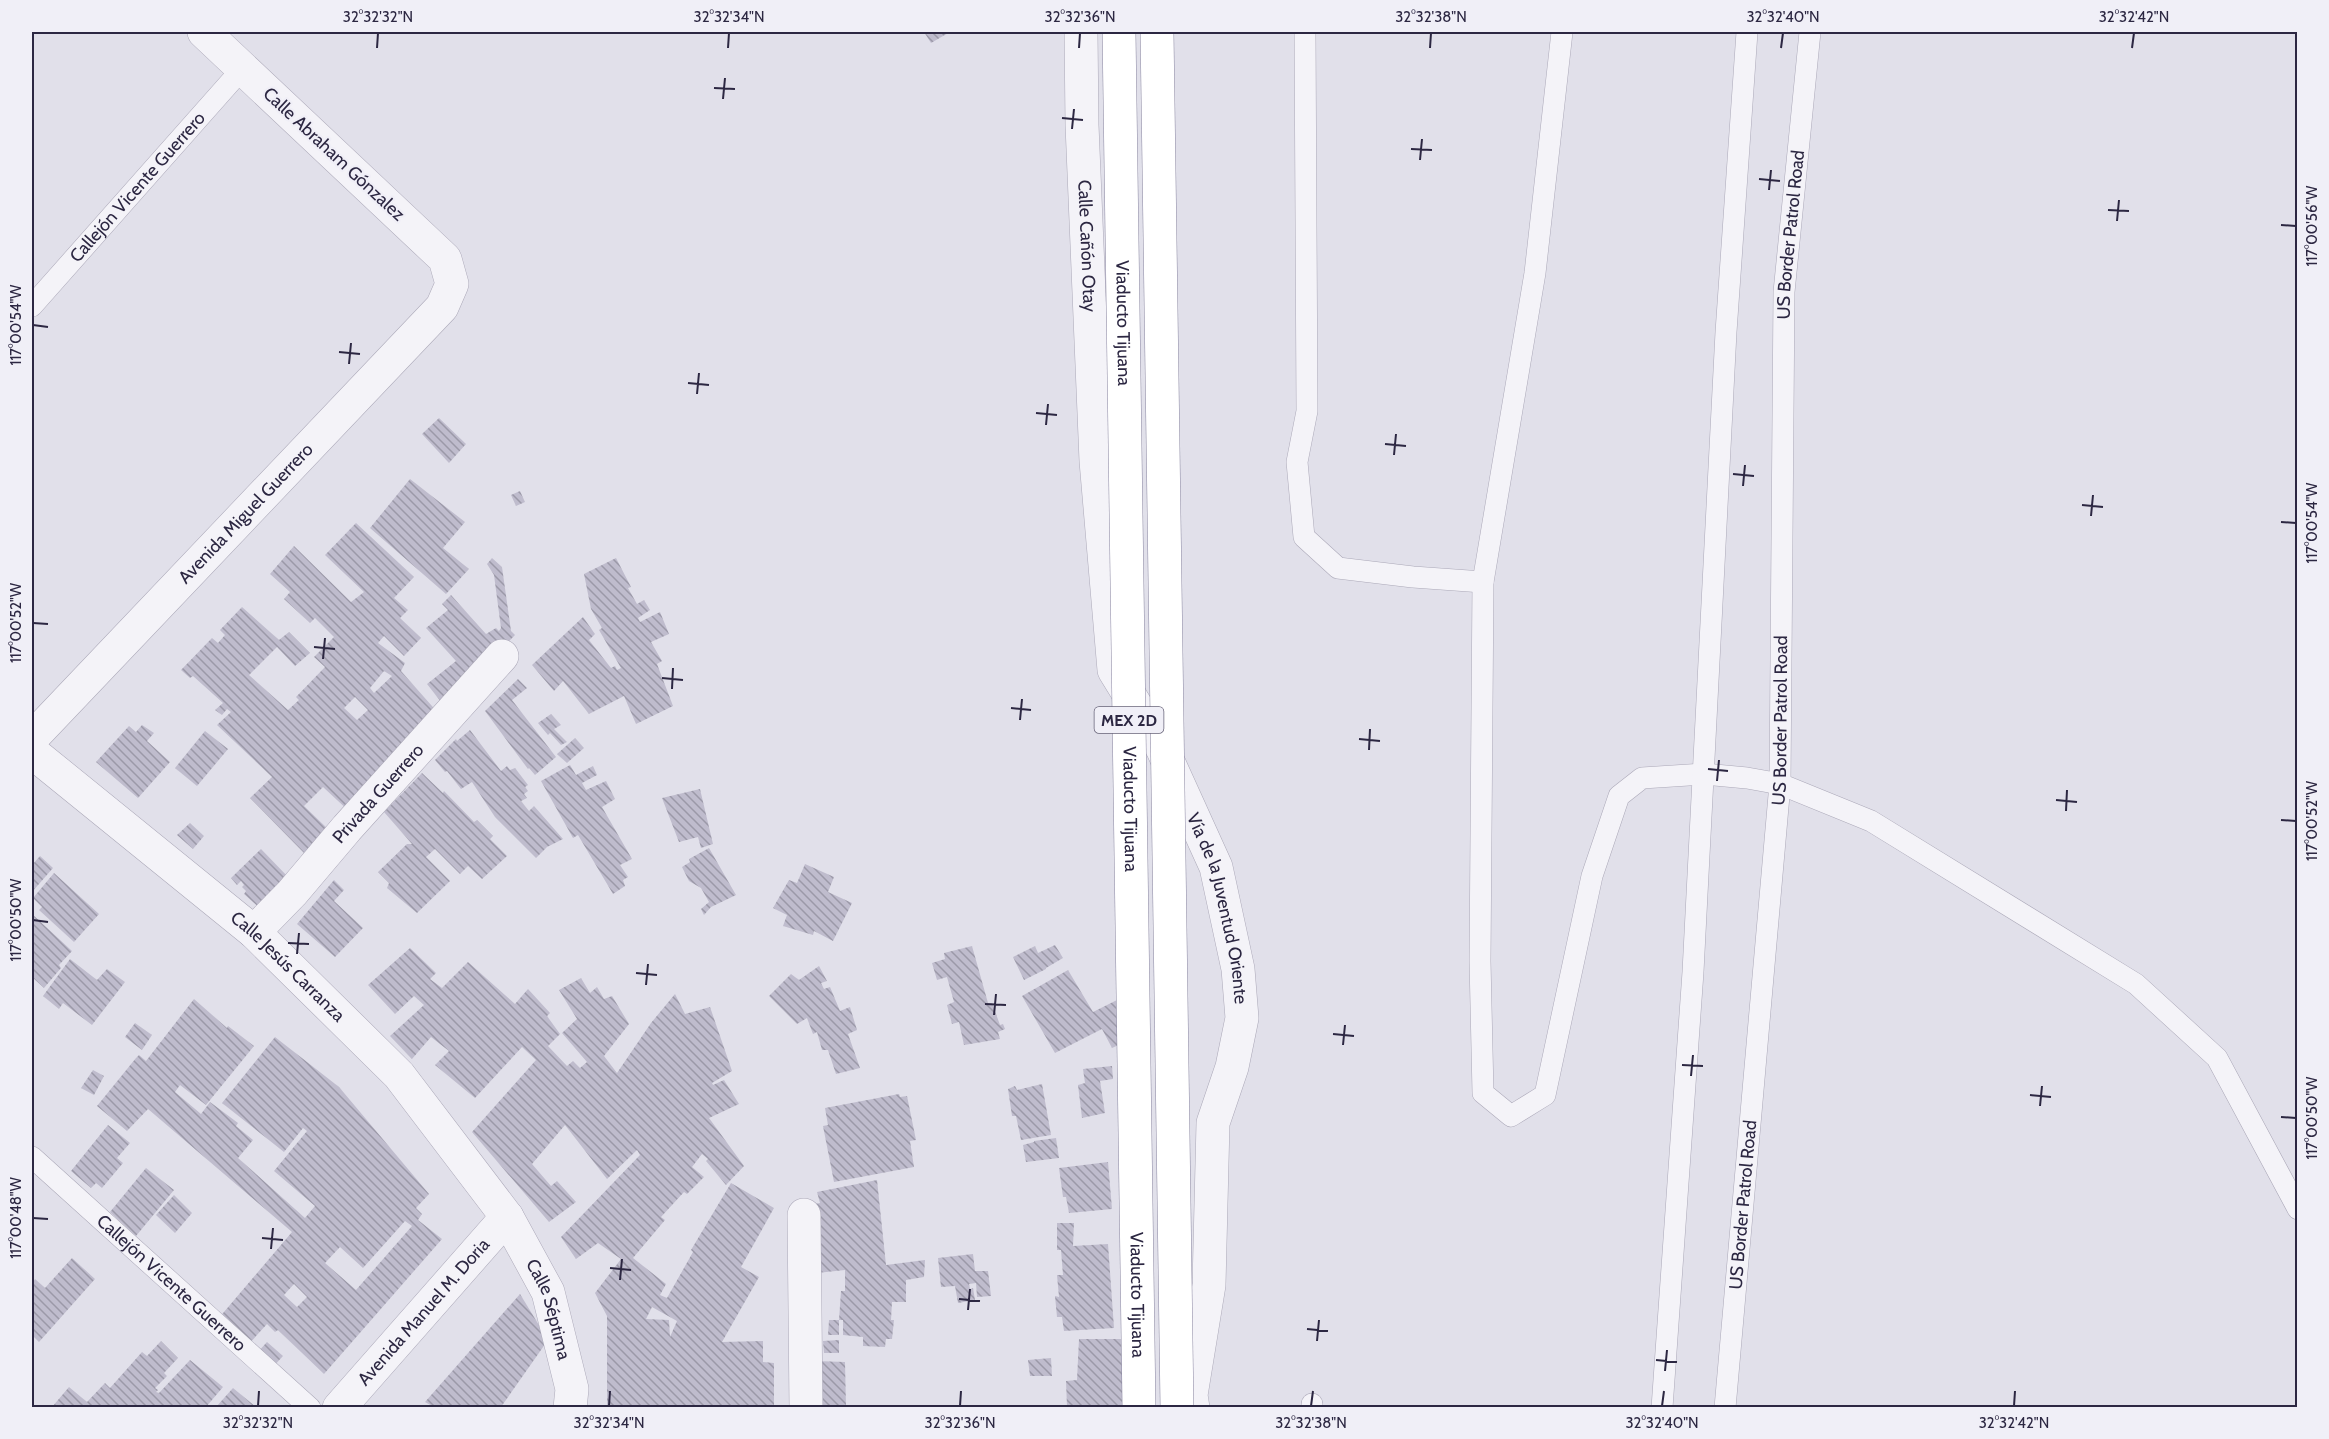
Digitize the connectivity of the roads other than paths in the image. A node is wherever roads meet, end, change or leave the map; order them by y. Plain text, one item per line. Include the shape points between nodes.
1 (204, 32) edge
2 (1081, 32) edge
3 (1119, 32) edge
4 (1157, 32) edge
5 (1305, 32) edge
6 (1562, 32) edge
7 (1747, 32) edge
8 (1810, 32) edge
9 (242, 69) junction
10 (453, 284) joint
11 (32, 306) edge
12 (1096, 461) joint
13 (1483, 582) junction
14 (502, 656) dead end
15 (32, 738) edge
16 (32, 752) edge
17 (1704, 774) junction
18 (1780, 784) junction
19 (254, 932) junction
20 (32, 1157) edge
21 (2298, 1209) edge
22 (804, 1215) dead end
23 (507, 1217) junction
24 (310, 1407) edge
25 (339, 1407) edge
26 (570, 1407) edge
27 (806, 1407) edge
28 (1139, 1407) edge
29 (1177, 1407) edge
30 (1193, 1407) edge
31 (1662, 1407) edge
32 (1725, 1407) edge

1 - 9 street, Calle Abraham Gónzalez
2 - 12 street, Calle Cañón Otay
3 - 28 highway, Viaducto Tijuana / MEX 2D, bridge
4 - 29 highway, Viaducto Tijuana / MEX 2D, bridge
5 - 13 lane via 1307,411 1297,462 1304,537 1338,568
6 - 13 lane via 1535,273
7 - 17 lane via 1726,332
8 - 18 lane, US Border Patrol Road via 1784,292
9 - 10 street, Calle Abraham Gónzalez via 445,259
9 - 11 lane, Callejón Vicente Guerrero
10 - 15 street, Avenida Miguel Guerrero via 442,307
12 - 30 street, Vía de la Juventud Oriente via 1114,670 1162,748 1216,867 1238,969 1242,1018 1232,1067 1213,1123 1209,1285 1191,1395
13 - 17 lane via 1483,1093 1510,1116 1545,1095 1592,876 1619,796 1642,778
14 - 19 street, Privada Guerrero
16 - 19 street, Calle Jesús Carranza
17 - 18 lane
17 - 31 lane
18 - 21 lane via 1871,821 2136,984 2217,1058
18 - 32 lane, US Border Patrol Road
19 - 23 street, Calle Jesús Carranza via 399,1076
20 - 24 lane, Callejón Vicente Guerrero
22 - 27 street
23 - 25 street, Avenida Manuel M. Doria
23 - 26 street, Calle Séptima via 548,1292 572,1389

